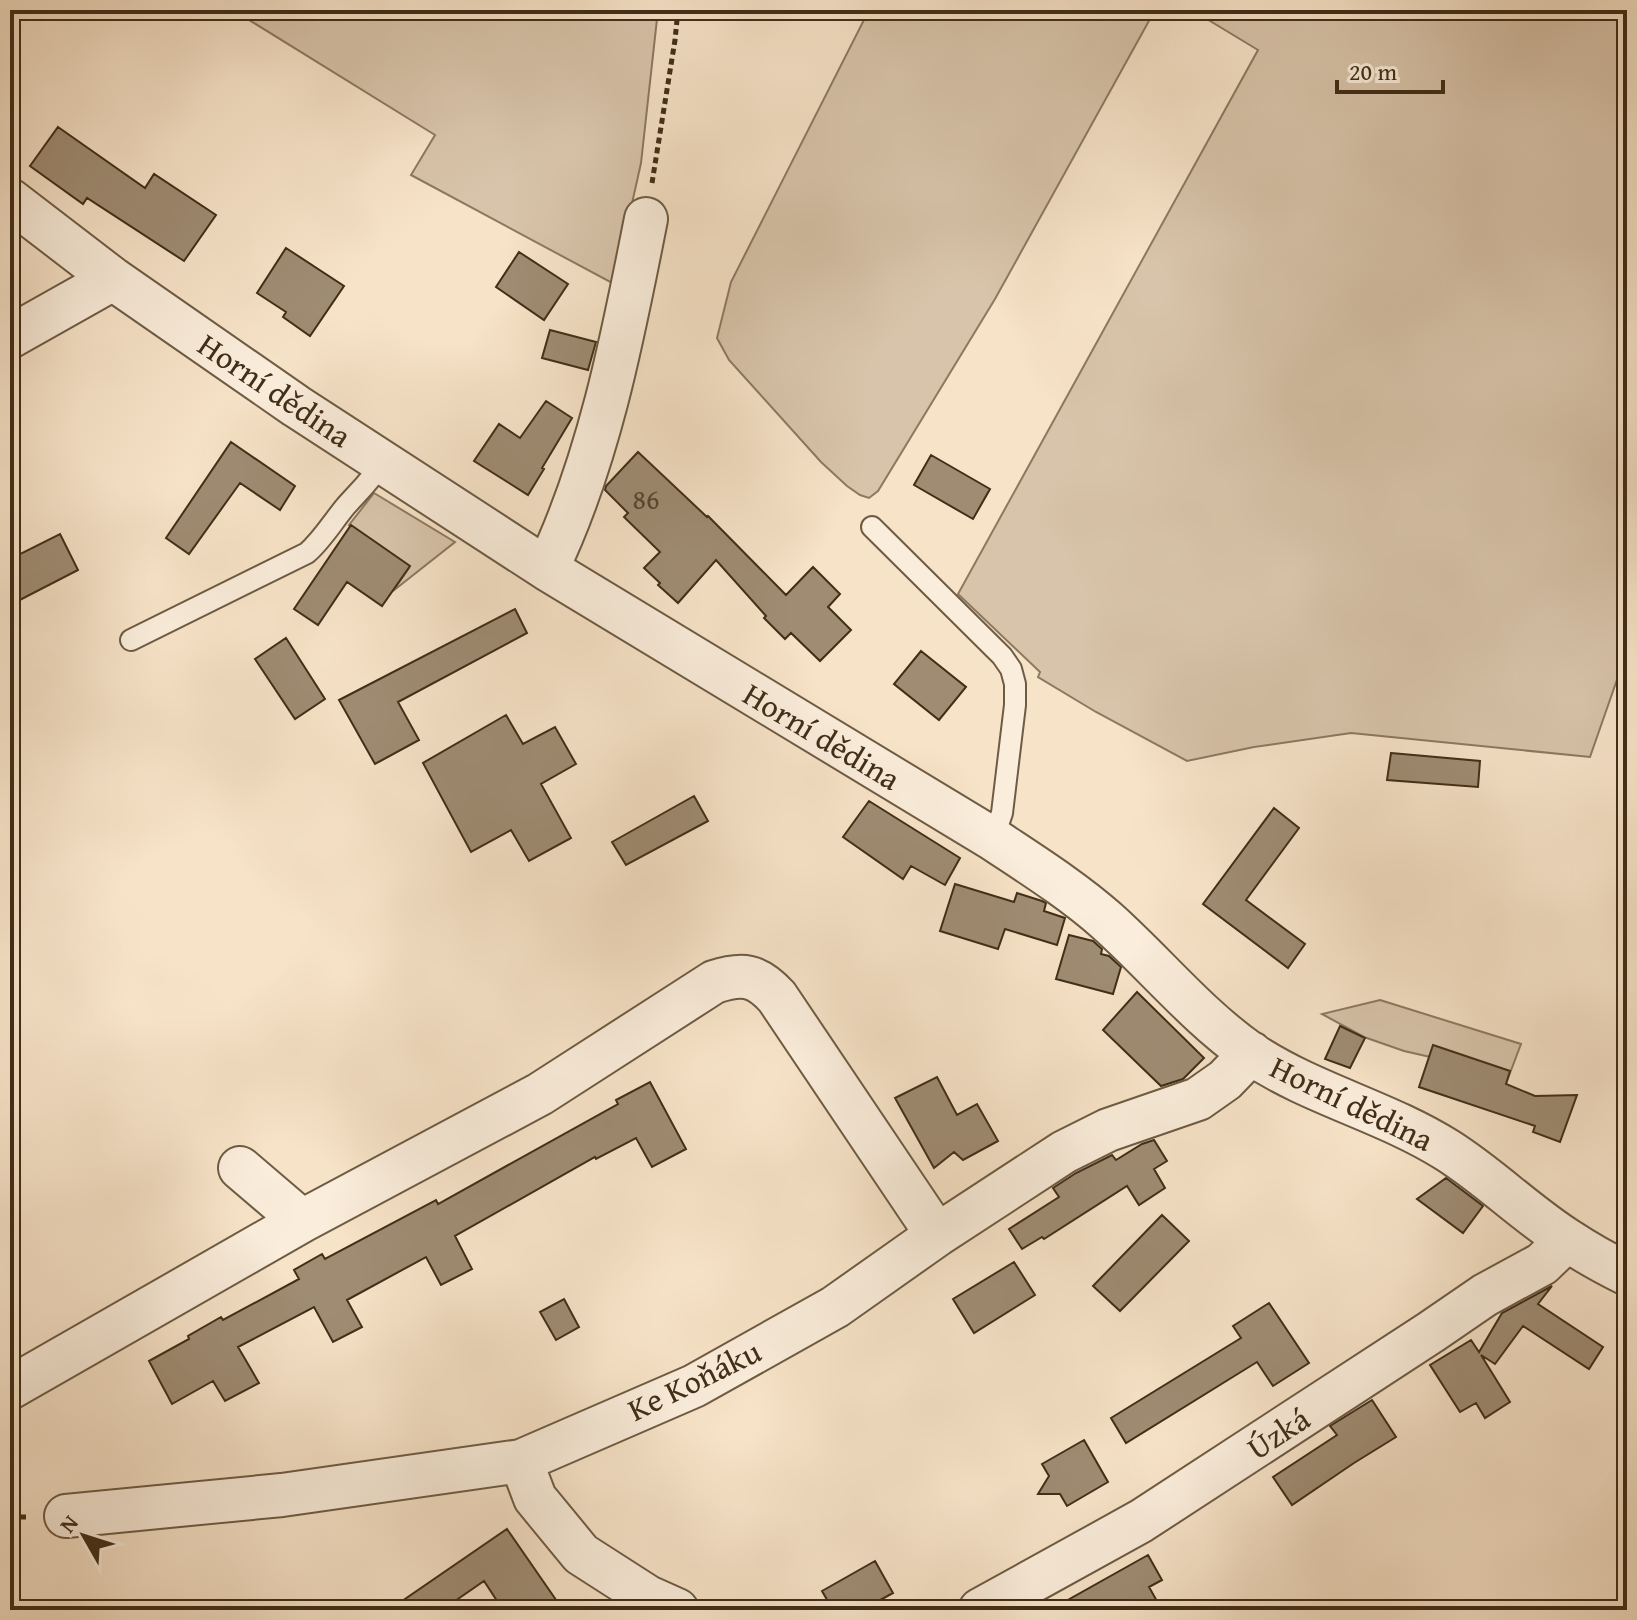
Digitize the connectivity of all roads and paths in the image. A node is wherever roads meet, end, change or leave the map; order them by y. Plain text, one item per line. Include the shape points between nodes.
1 (678, 10) edge
2 (10, 200) edge
3 (646, 219) joint
4 (113, 279) junction
5 (10, 337) edge
6 (382, 462) junction
7 (872, 527) dead end
8 (547, 569) junction
9 (131, 640) dead end
10 (993, 839) junction
11 (1251, 1053) junction
12 (240, 1168) dead end
13 (302, 1221) junction
14 (937, 1235) junction
15 (1567, 1240) junction
16 (1627, 1274) edge
17 (10, 1388) edge
18 (521, 1461) junction
19 (66, 1516) dead end
20 (677, 1610) edge
21 (980, 1610) edge

1 - 3 path
2 - 4 street, Horní dědina
3 - 8 street via 595,439
4 - 5 street
4 - 6 street, Horní dědina
6 - 8 street, Horní dědina
6 - 9 lane via 307,553
7 - 10 lane via 1011,669 1015,705 1002,813
8 - 10 street, Horní dědina
10 - 11 street, Horní dědina via 1107,921
11 - 14 street, Ke Koňáku via 1198,1099 1108,1130 1064,1152
11 - 15 street, Horní dědina via 1447,1150
12 - 13 street
13 - 14 street via 540,1094 714,982 745,976 777,997
13 - 17 street
14 - 18 street, Ke Koňáku via 835,1307 694,1386
15 - 16 street, Horní dědina
15 - 21 street, Úzká via 1542,1264 1485,1295 1177,1499
18 - 19 street, Ke Koňáku via 282,1495
18 - 20 street via 535,1498 581,1554

